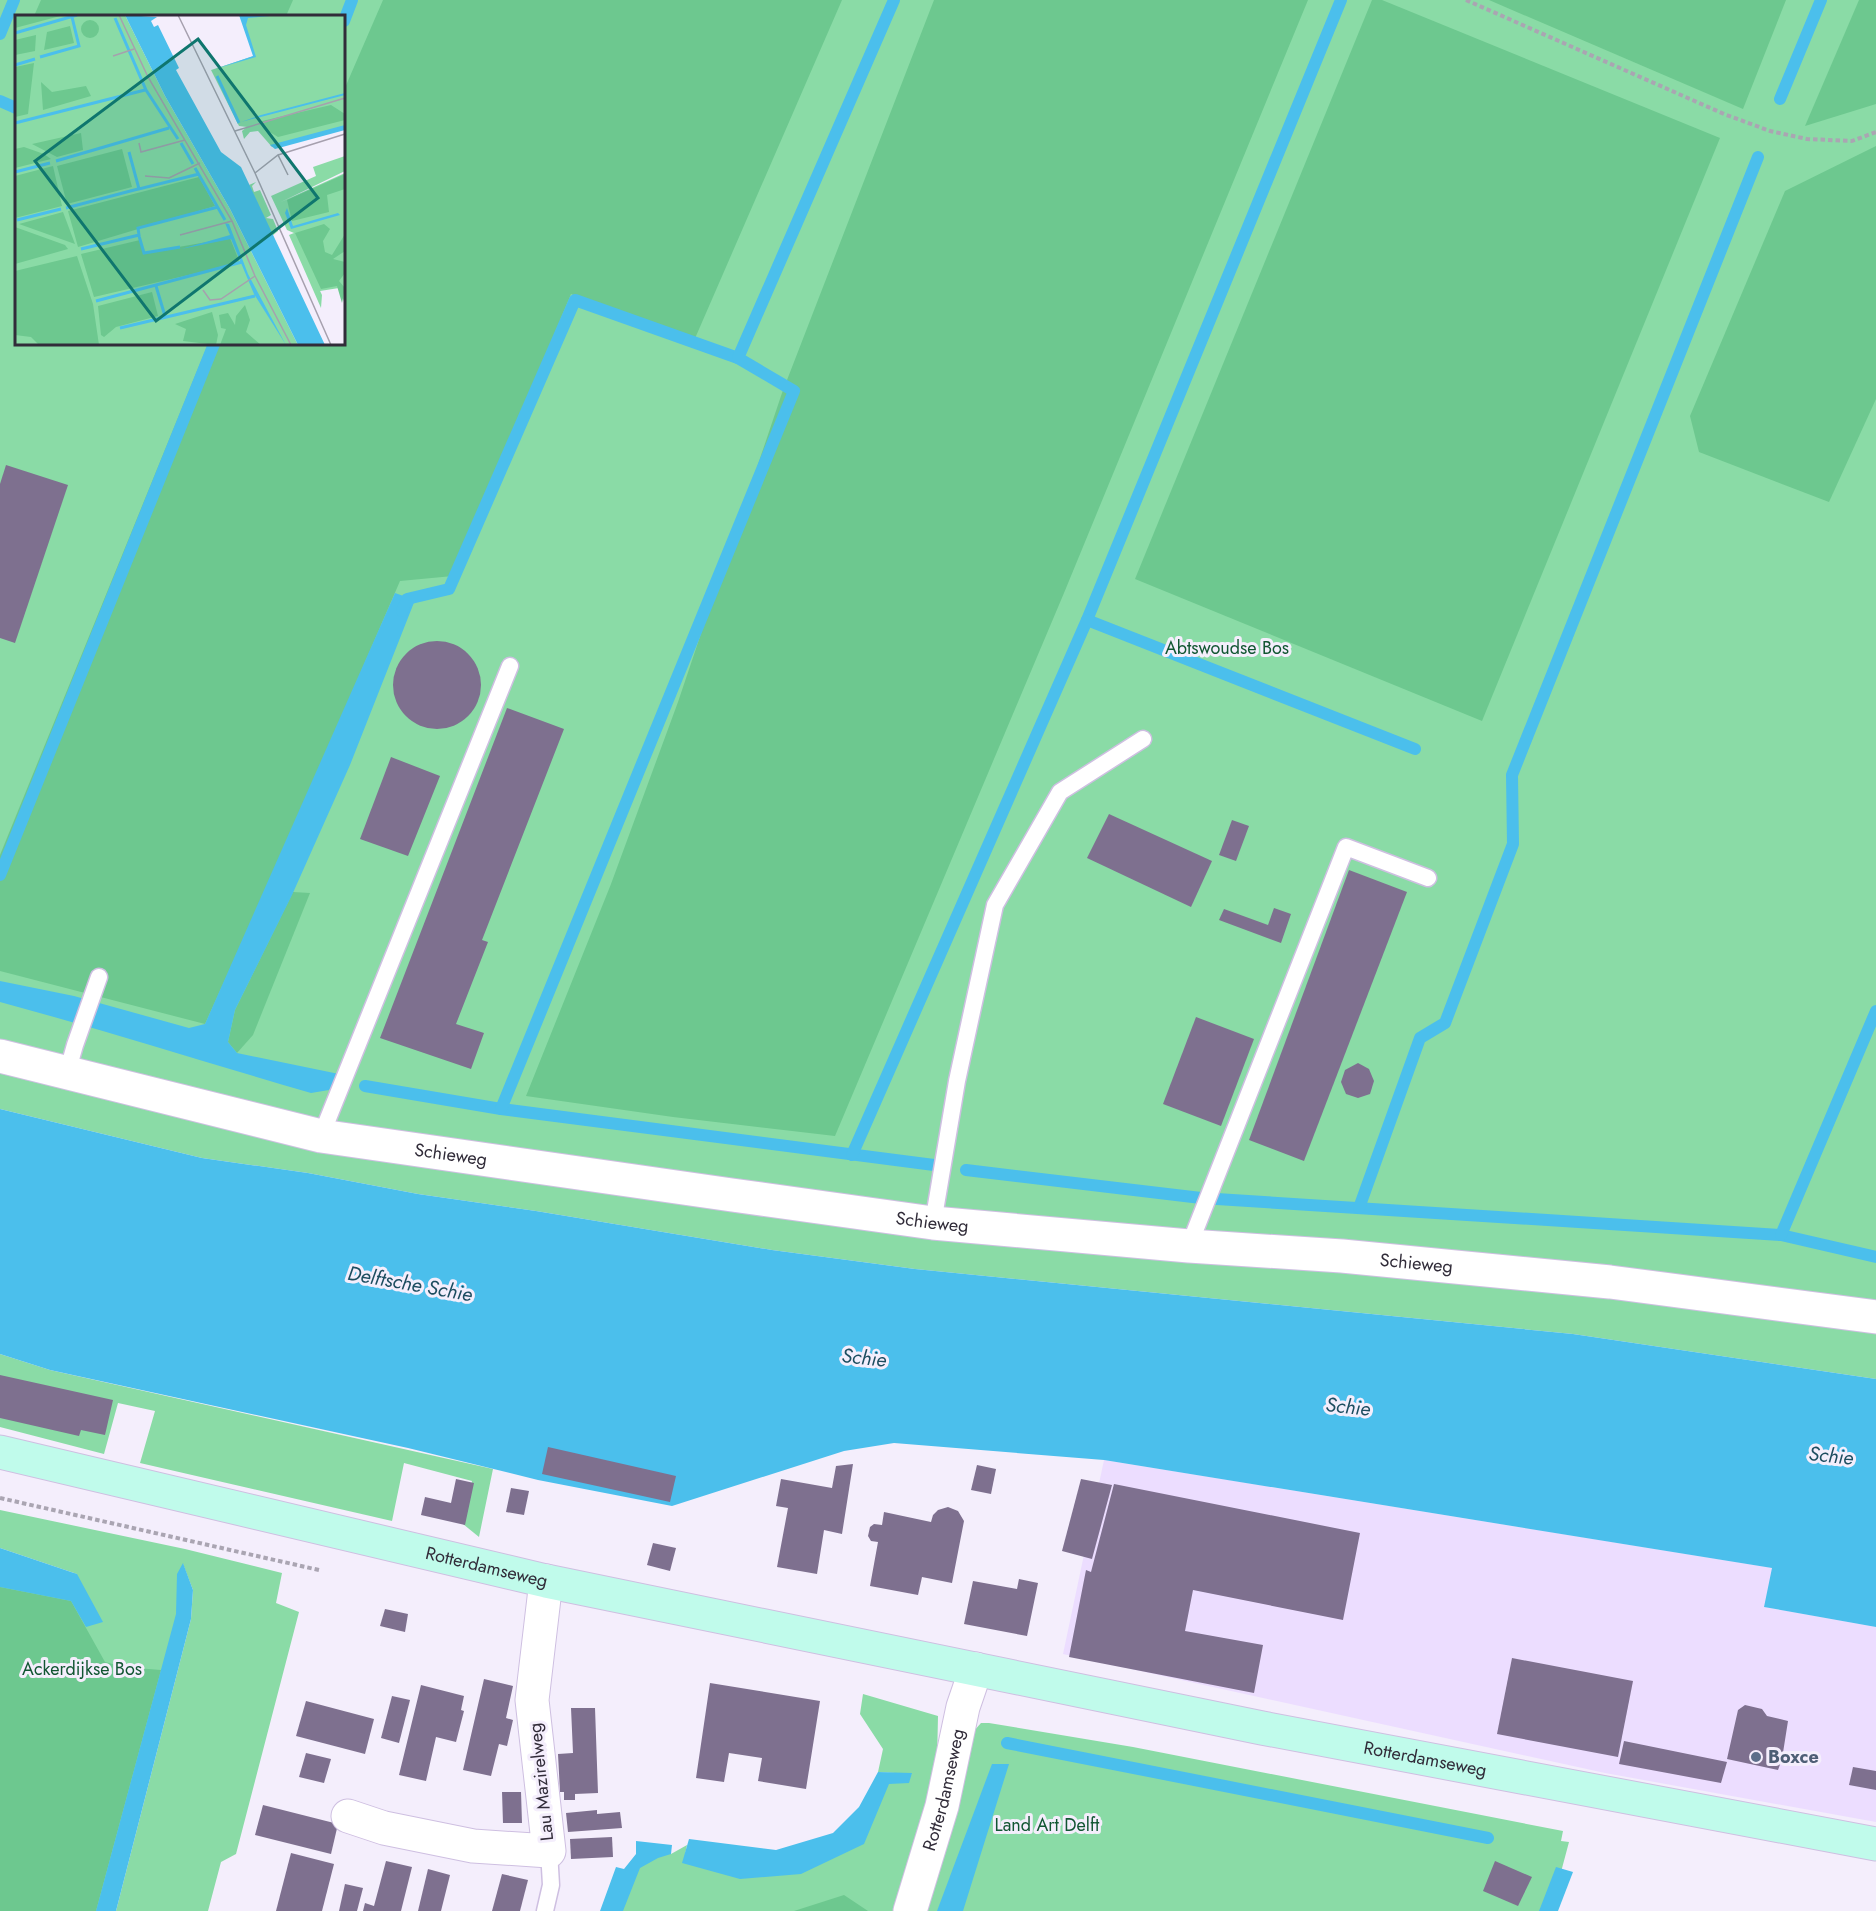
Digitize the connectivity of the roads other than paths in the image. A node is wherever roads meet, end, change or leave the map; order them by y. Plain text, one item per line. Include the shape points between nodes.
1 (510, 666) dead end
2 (1143, 739) dead end
3 (1428, 878) dead end
4 (96, 984) dead end
5 (0, 1056) edge
6 (71, 1059) junction
7 (321, 1136) junction
8 (933, 1223) junction
9 (1194, 1236) junction
10 (1876, 1317) edge
11 (0, 1452) edge
12 (546, 1581) junction
13 (976, 1669) junction
14 (348, 1816) dead end
15 (1876, 1844) edge
16 (549, 1851) junction
17 (545, 1911) edge
18 (910, 1911) edge

1 - 7 lane
2 - 8 lane via 1060,792 995,905 957,1081
3 - 9 lane via 1346,847
4 - 6 lane
5 - 6 street, Schieweg
6 - 7 street, Schieweg
7 - 8 street, Schieweg
8 - 9 street, Schieweg
9 - 10 street, Schieweg via 1354,1257 1599,1281
11 - 12 street, Rotterdamseweg
12 - 13 street, Rotterdamseweg
12 - 16 street, Lau Mazirelweg via 532,1700
13 - 15 street, Rotterdamseweg via 1273,1730
13 - 18 street, Rotterdamseweg via 963,1707 942,1806
14 - 16 street, Lau Mazirelweg via 384,1828 473,1846
16 - 17 lane via 551,1885

